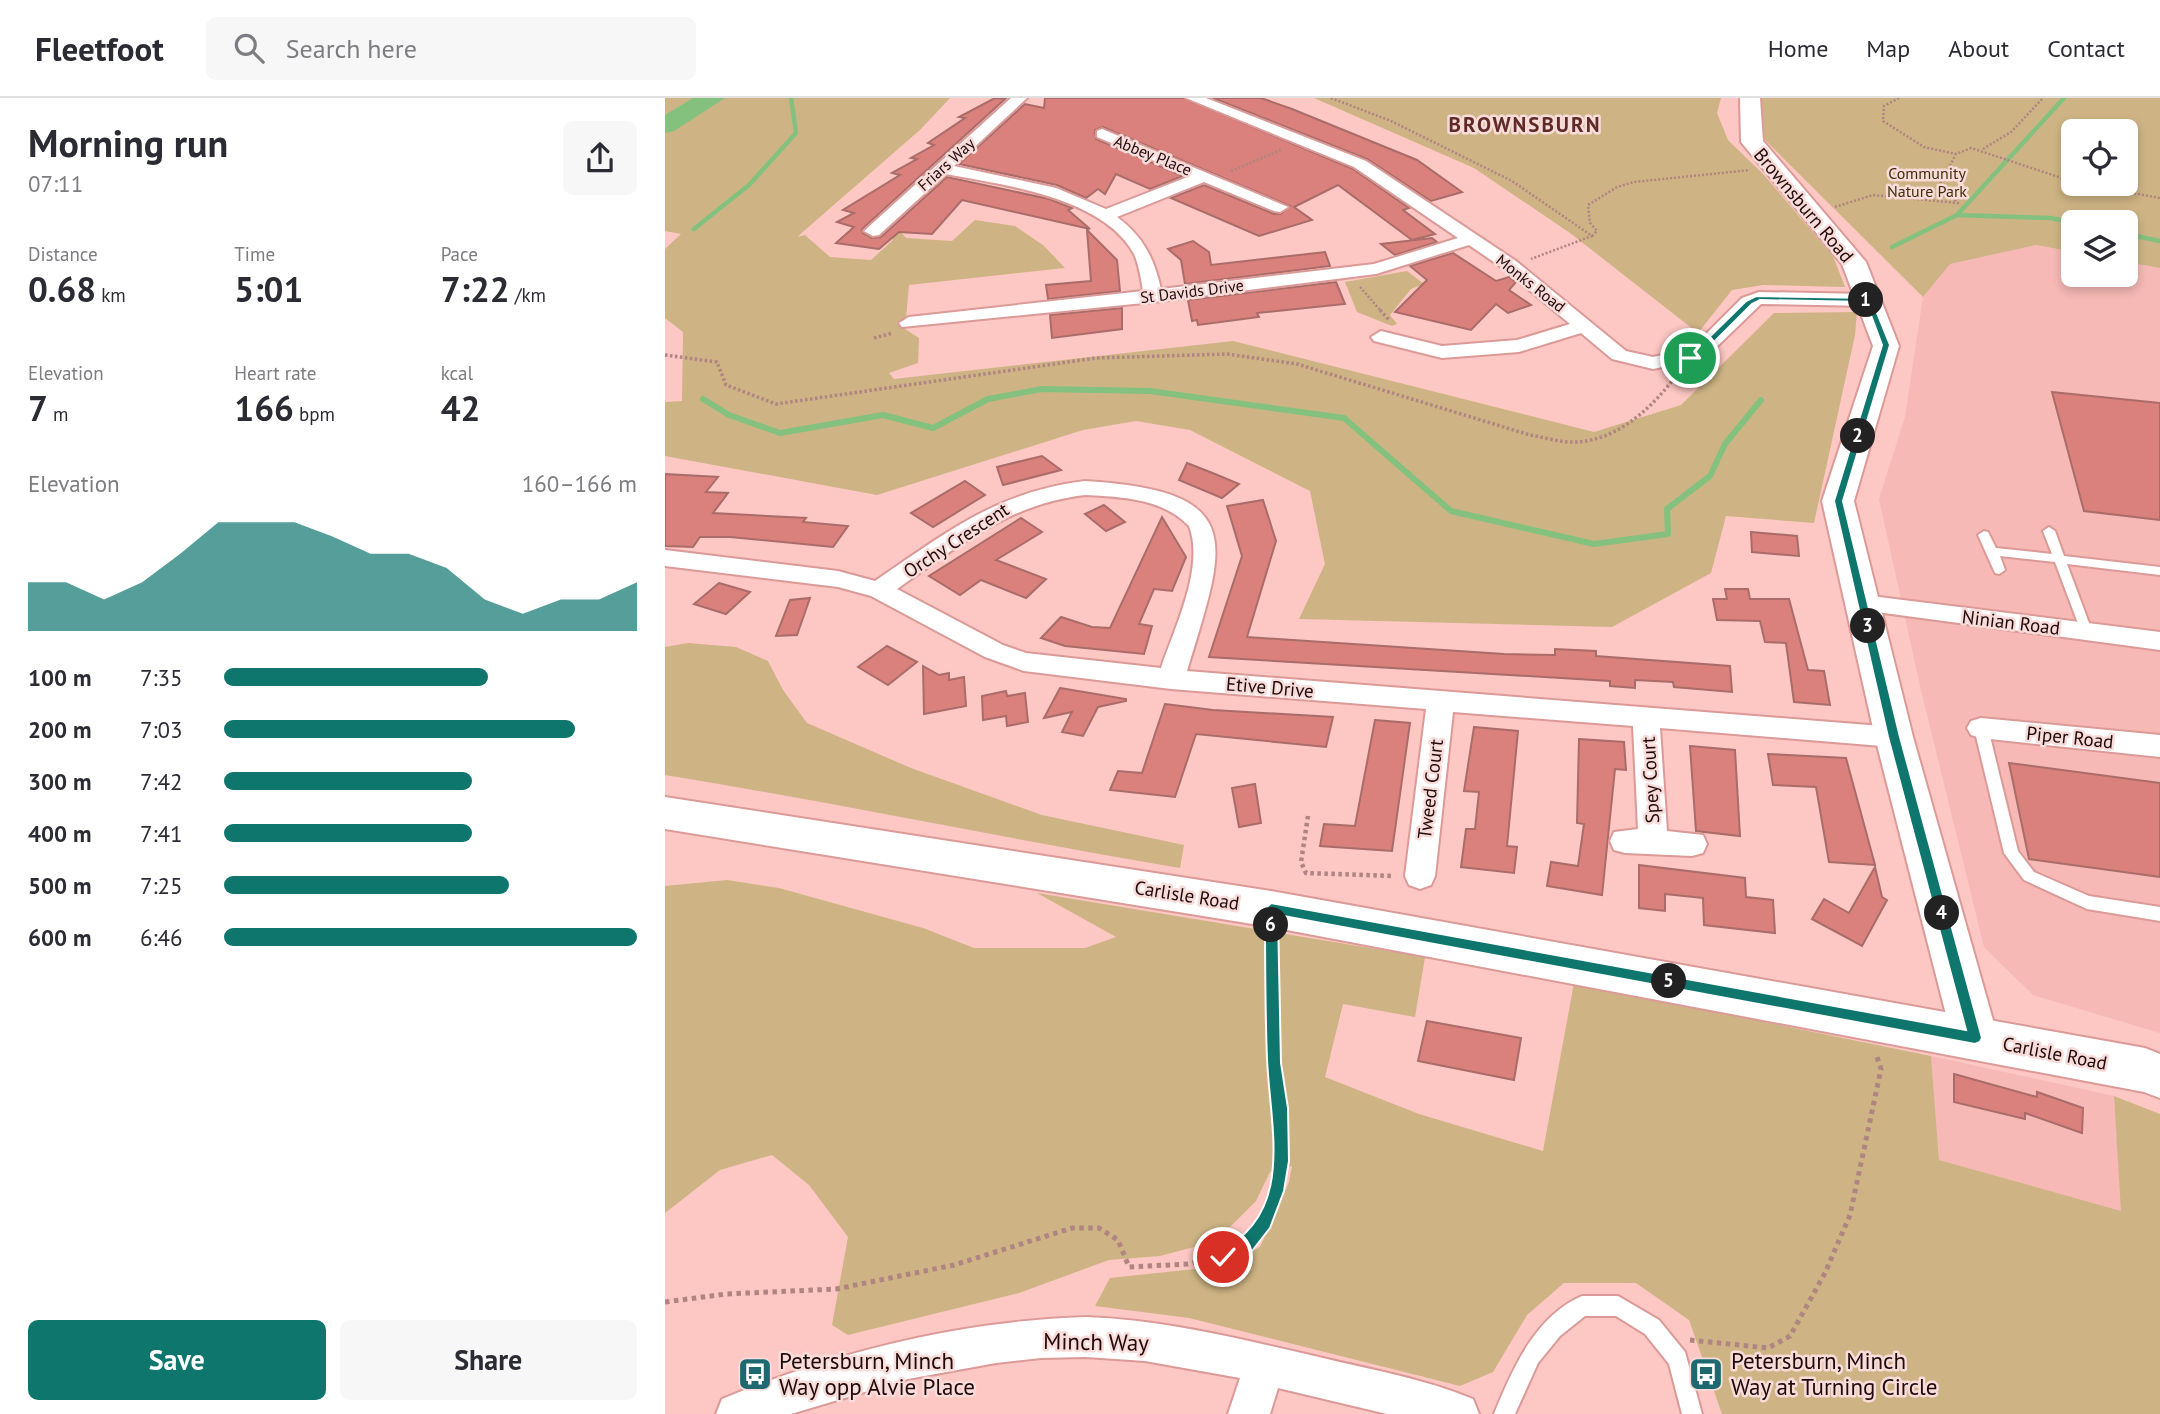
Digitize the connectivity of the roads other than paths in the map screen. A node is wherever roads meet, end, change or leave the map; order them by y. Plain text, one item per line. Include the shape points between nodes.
1 (1020, 98) edge
2 (1193, 98) edge
3 (1750, 98) edge
4 (1102, 134) dead end
5 (941, 168) junction
6 (1209, 178) junction
7 (1280, 207) dead end
8 (1105, 216) junction
9 (873, 231) dead end
10 (1471, 239) junction
11 (1154, 296) junction
12 (1868, 300) junction
13 (909, 323) dead end
14 (1584, 326) junction
15 (1381, 337) road end
16 (2049, 531) dead end
17 (1984, 535) dead end
18 (1992, 551) junction
19 (2058, 556) junction
20 (665, 558) edge
21 (1999, 570) dead end
22 (2160, 571) edge
23 (879, 590) junction
24 (1863, 603) junction
25 (2086, 631) junction
26 (2160, 640) edge
27 (1171, 679) junction
28 (1440, 701) junction
29 (1646, 717) junction
30 (1981, 728) joint
31 (1894, 737) junction
32 (2160, 746) edge
33 (665, 813) edge
34 (1692, 844) dead end
35 (1420, 876) road end
36 (2160, 914) edge
37 (1975, 1038) junction
38 (2160, 1076) edge
39 (1265, 1364) junction
40 (737, 1414) edge
41 (1249, 1414) edge
42 (1458, 1414) edge
43 (1504, 1414) edge
44 (1692, 1414) edge

1 - 5 street, Friars Way
2 - 10 street, Monks Road via 1360,164
3 - 12 main road, Brownsburn Road via 1752,142 1854,262
4 - 6 street, Abbey Place
5 - 8 street via 1039,187
5 - 9 street, Friars Way
6 - 7 street, Abbey Place
6 - 8 street, Abbey Place
8 - 11 street via 1141,250
10 - 11 street, St Davids Drive via 1376,269
10 - 14 street, Monks Road
11 - 13 street, St Davids Drive
12 - 14 street, Monks Road via 1759,298 1749,302 1698,354 1653,363 1619,355
12 - 24 main road, Brownsburn Road via 1886,345 1838,501
14 - 15 street via 1519,346 1442,352
16 - 19 lane
17 - 18 lane
18 - 19 lane
18 - 21 lane
19 - 22 lane
19 - 25 lane
20 - 23 street, Etive Drive via 838,579
23 - 27 street, Etive Drive via 994,652 1024,662
23 - 27 street, Orchy Crescent via 1004,507 1029,496 1100,487 1158,497 1192,514 1202,527 1205,549 1204,569
24 - 25 street, Ninian Road
24 - 31 main road, Brownsburn Road
25 - 26 street, Ninian Road
27 - 28 street, Etive Drive
28 - 29 street, Etive Drive
28 - 35 street, Tweed Court
29 - 31 street, Etive Drive
29 - 34 street, Spey Court via 1639,841
30 - 32 street, Piper Road
30 - 36 lane via 2011,853 2029,876 2087,902
31 - 37 main road, Brownsburn Road
33 - 37 main road, Carlisle Road via 1271,909
37 - 38 main road, Carlisle Road
39 - 40 street, Minch Way via 1178,1345 1087,1337 995,1343 877,1365
39 - 41 street
39 - 42 street, Minch Way
43 - 44 lane via 1531,1356 1553,1329 1582,1306 1618,1306 1652,1327 1678,1359

